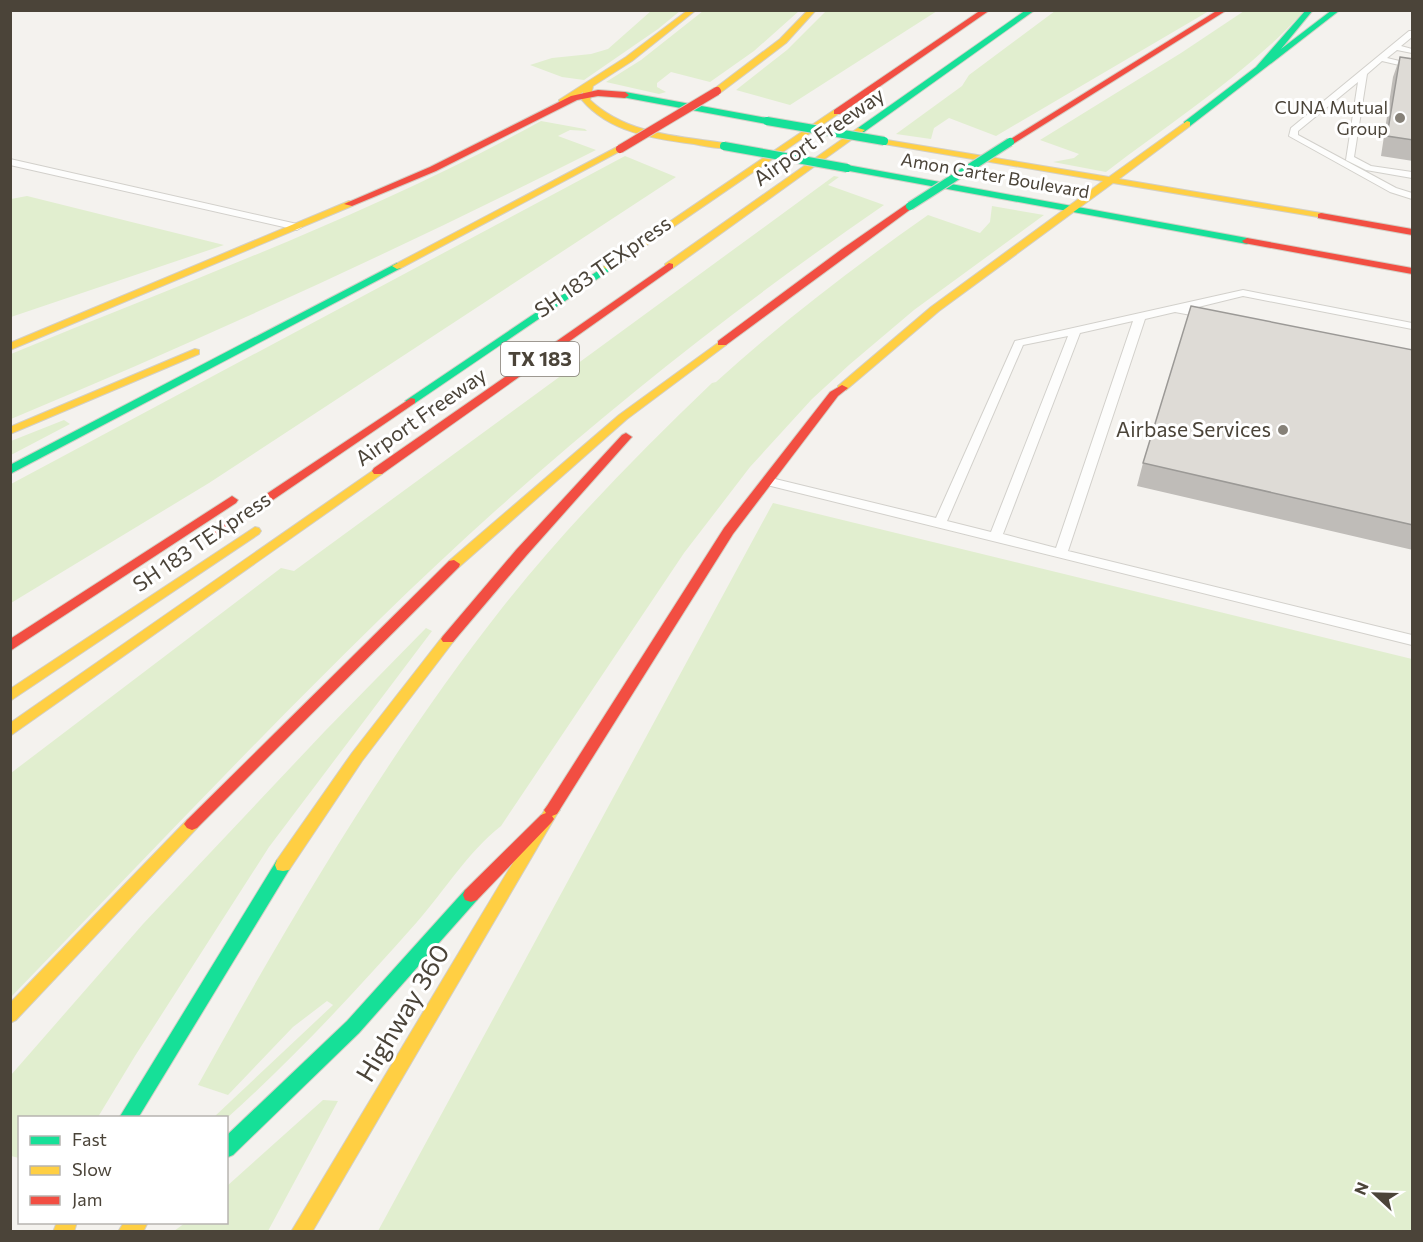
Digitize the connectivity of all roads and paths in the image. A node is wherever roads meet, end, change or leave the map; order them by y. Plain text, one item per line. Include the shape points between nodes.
1 (693, 10) edge
2 (813, 10) edge
3 (967, 10) edge
4 (987, 10) edge
5 (1008, 10) edge
6 (1032, 10) edge
7 (1224, 10) edge
8 (1310, 10) edge
9 (1337, 10) edge
10 (1412, 34) edge
11 (1396, 47) junction
12 (1413, 51) edge
13 (1382, 59) junction
14 (1413, 66) edge
15 (1260, 68) junction
16 (1363, 74) junction
17 (587, 90) junction
18 (10, 162) edge
19 (1151, 164) junction
20 (779, 171) dead end
21 (1413, 175) edge
22 (1113, 180) junction
23 (1413, 196) edge
24 (1227, 199) junction
25 (1073, 209) junction
26 (659, 215) dead end
27 (1090, 226) dead end
28 (297, 227) junction
29 (1171, 227) junction
30 (1413, 231) edge
31 (1063, 232) dead end
32 (1019, 248) junction
33 (1413, 271) edge
34 (382, 274) junction
35 (777, 301) junction
36 (1175, 309) junction
37 (1140, 317) junction
38 (1220, 318) edge
39 (1413, 326) edge
40 (243, 331) dead end
41 (1075, 331) junction
42 (211, 345) dead end
43 (10, 346) edge
44 (10, 431) edge
45 (10, 470) edge
46 (767, 481) junction
47 (940, 523) junction
48 (267, 524) dead end
49 (996, 537) junction
50 (202, 543) dead end
51 (1061, 553) junction
52 (110, 563) dead end
53 (1413, 640) edge
54 (10, 646) edge
55 (10, 696) edge
56 (10, 731) edge
57 (546, 819) junction
58 (10, 1015) edge
59 (129, 1116) edge
60 (228, 1147) edge
61 (301, 1232) edge

1 - 17 main road
2 - 34 main road, bridge via 783,41 717,91 620,149
3 - 26 main road, Airport Freeway
4 - 50 main road, SH 183 TEXpress
5 - 20 main road
6 - 56 main road, Airport Freeway / TX 183
7 - 35 main road, bridge via 910,206
8 - 15 main road
9 - 15 main road
10 - 11 lane
11 - 12 lane
11 - 13 lane
13 - 14 lane
13 - 16 lane
15 - 19 main road
16 - 21 lane via 1351,160 1369,168
16 - 23 lane via 1294,130 1293,136 1392,189
17 - 22 main road, Amon Carter Boulevard, bridge
17 - 25 main road, Amon Carter Boulevard, bridge via 586,104 616,124
17 - 28 main road via 433,169
18 - 28 lane
19 - 22 main road
19 - 24 main road via 1160,177
22 - 24 main road, Amon Carter Boulevard
22 - 25 main road
24 - 30 main road, Amon Carter Boulevard
25 - 29 main road, Amon Carter Boulevard
25 - 32 main road
27 - 29 main road
28 - 43 main road
29 - 33 main road, Amon Carter Boulevard
31 - 32 main road
32 - 46 main road via 935,309 834,394
34 - 40 main road
34 - 45 main road
35 - 58 main road via 623,417 466,553 292,721
35 - 59 main road via 636,427 449,637 357,758 246,921
36 - 37 lane
36 - 38 lane
36 - 39 lane via 1243,293
37 - 41 lane
37 - 51 lane
41 - 47 lane via 1019,343
41 - 49 lane
42 - 44 main road
46 - 47 lane
46 - 57 main road via 728,531
47 - 49 lane
48 - 55 main road, SH 183 TEXpress
49 - 51 lane
51 - 53 lane
52 - 54 main road via 244,489
57 - 60 main road via 469,897 354,1027
57 - 61 main road, Highway 360

